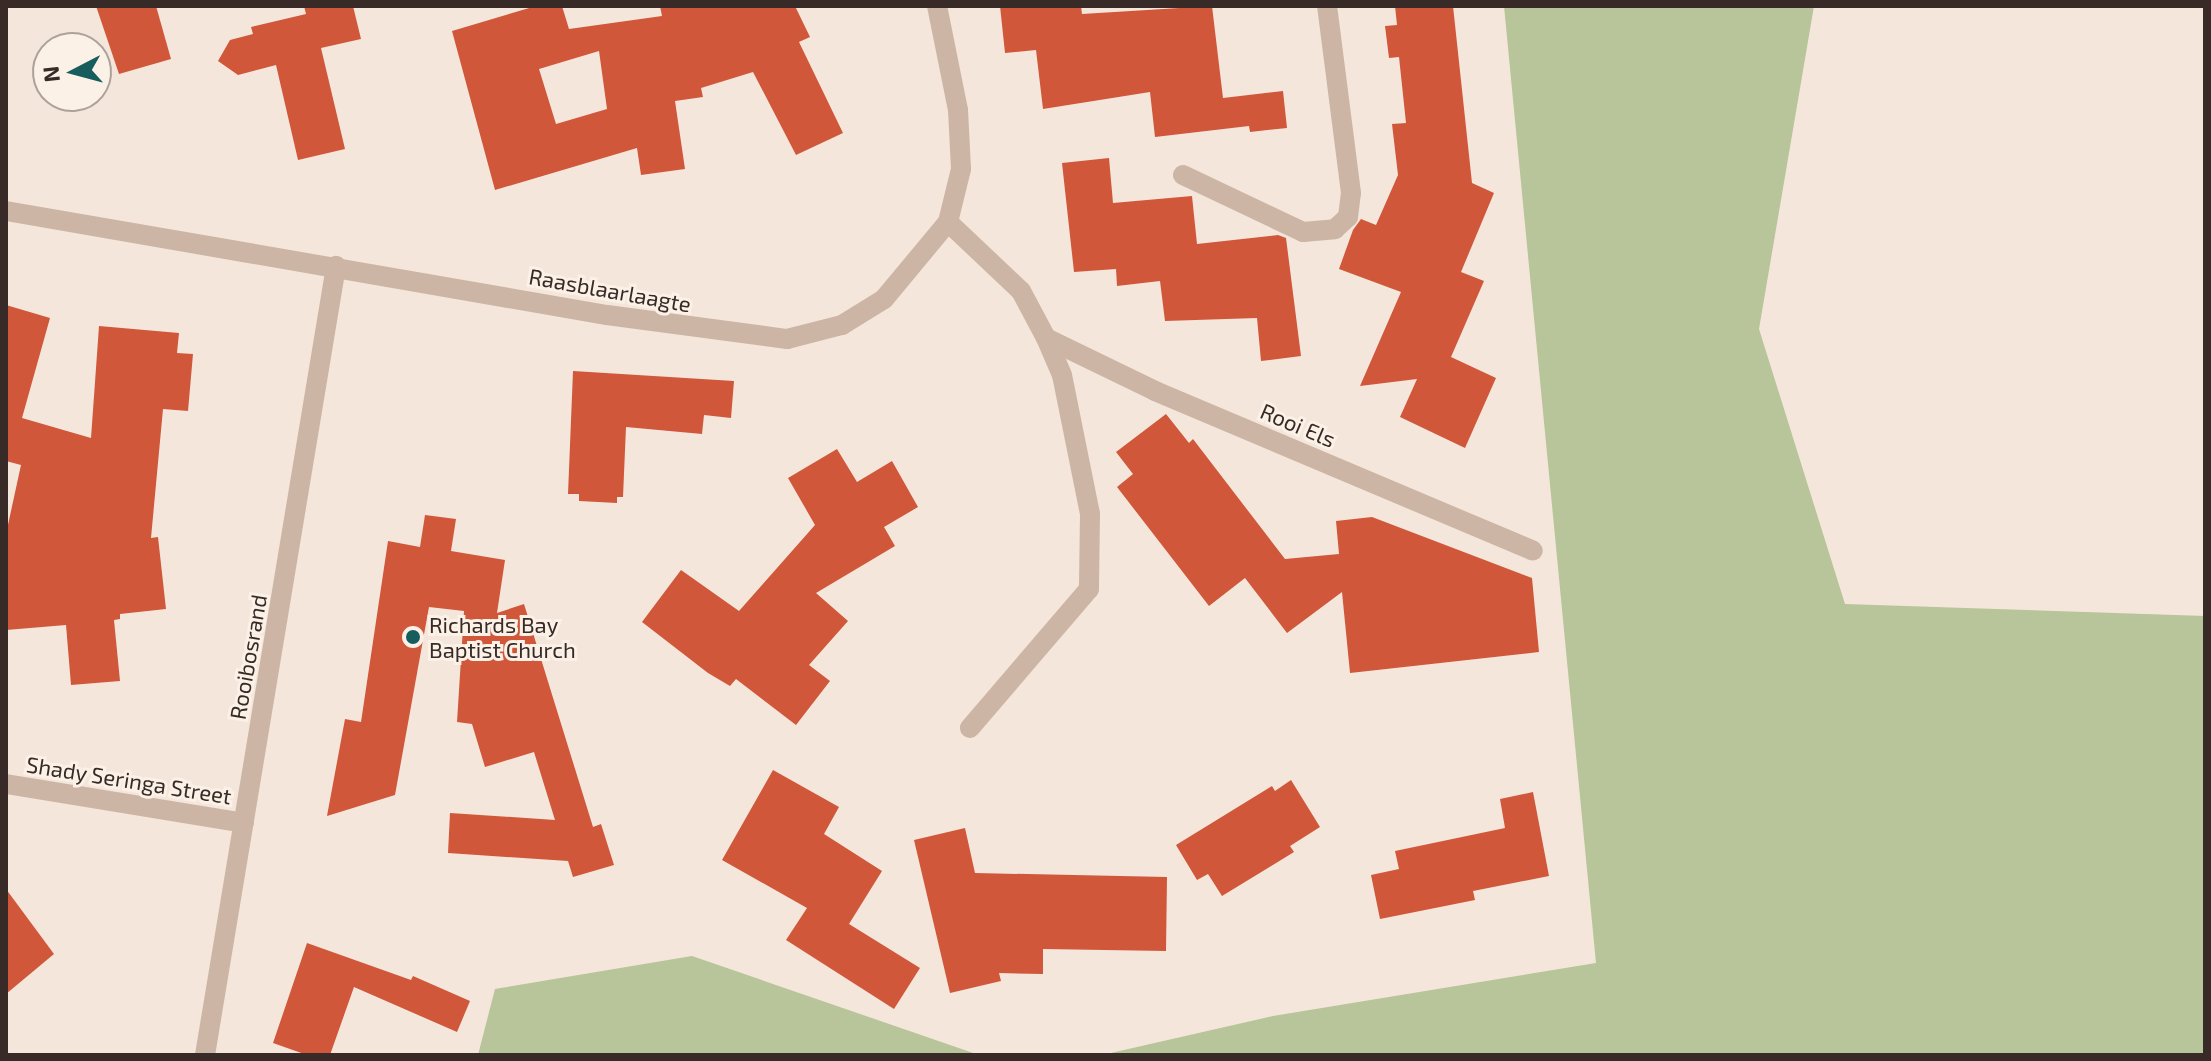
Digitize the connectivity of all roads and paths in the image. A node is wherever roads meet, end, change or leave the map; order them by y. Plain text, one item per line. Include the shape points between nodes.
1 (937, 6) edge
2 (1327, 6) edge
3 (1183, 175) dead end
4 (6, 211) edge
5 (948, 222) junction
6 (336, 266) junction
7 (1046, 338) junction
8 (1533, 551) dead end
9 (970, 728) dead end
10 (6, 784) edge
11 (244, 823) junction
12 (205, 1055) edge

1 - 5 street, Raasblaarlaagte via 960,139 961,169
2 - 3 street via 1351,193 1348,217 1335,229 1303,232
4 - 6 street, Raasblaarlaagte
5 - 6 street, Raasblaarlaagte via 884,299 842,325 787,339 622,317
5 - 7 street via 1021,291
6 - 11 street, Rooibosrand
7 - 8 street, Rooi Els via 1155,391
7 - 9 street via 1062,375 1079,445 1090,514 1089,589
10 - 11 street, Shady Seringa Street
11 - 12 street, Rooibosrand

